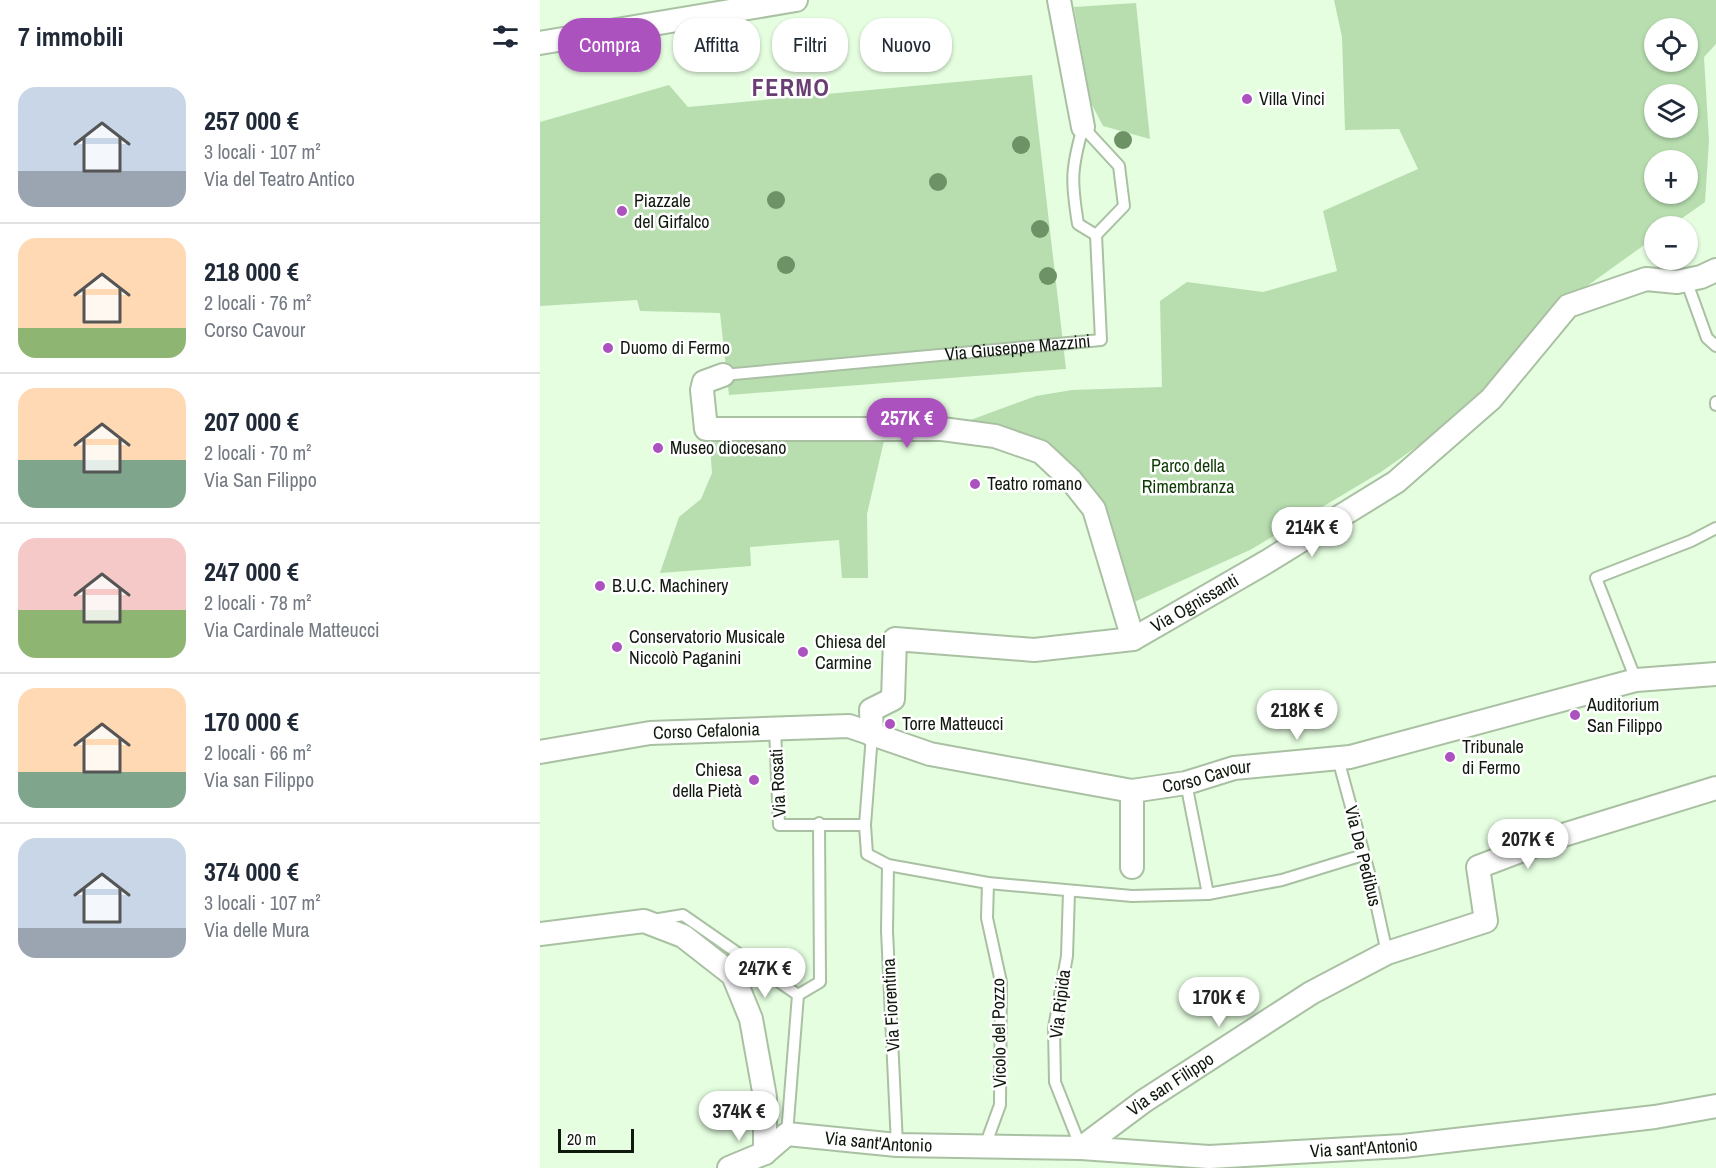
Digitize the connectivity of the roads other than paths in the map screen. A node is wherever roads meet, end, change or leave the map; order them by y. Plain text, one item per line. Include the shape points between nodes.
1 (796, 0) edge
2 (1059, 0) edge
3 (540, 43) edge
4 (1083, 127) junction
5 (1096, 235) junction
6 (1716, 270) edge
7 (1686, 280) junction
8 (1716, 346) edge
9 (723, 375) joint
10 (1716, 528) edge
11 (1133, 639) junction
12 (1716, 674) edge
13 (1636, 680) junction
14 (776, 728) junction
15 (872, 735) junction
16 (540, 752) edge
17 (1338, 759) junction
18 (1186, 783) junction
19 (1716, 788) edge
20 (1132, 791) junction
21 (819, 823) junction
22 (865, 825) junction
23 (1364, 855) junction
24 (888, 865) junction
25 (1132, 867) dead end
26 (988, 883) junction
27 (1069, 892) junction
28 (1208, 894) junction
29 (644, 921) junction
30 (540, 934) edge
31 (1386, 953) junction
32 (798, 995) junction
33 (1716, 1106) edge
34 (787, 1134) junction
35 (897, 1145) junction
36 (985, 1146) junction
37 (1081, 1148) junction
38 (765, 1153) junction
39 (729, 1168) edge

1 - 3 street
2 - 4 street
4 - 5 lane via 1071,184 1078,224
4 - 5 lane via 1119,166 1124,206
5 - 9 lane, Via Giuseppe Mazzini via 1101,340
6 - 7 street, Via Ognissanti
7 - 8 lane via 1707,338
7 - 11 street, Via Ognissanti via 1646,279 1568,306 1491,399 1396,482
9 - 11 street via 704,382 706,429 942,429 995,436 1041,452 1094,509
10 - 13 lane via 1596,578
11 - 15 street, Via Ognissanti via 1034,650 895,639 893,699 871,710
12 - 13 street, Corso Cavour
13 - 17 street, Corso Cavour
14 - 15 street, Corso Cefalonia via 849,726
14 - 16 street, Corso Cefalonia via 650,733
14 - 21 lane, Via Rosati via 779,825
15 - 20 street, Corso Cavour via 930,754
15 - 22 lane
17 - 18 street, Corso Cavour via 1234,768
17 - 23 lane, Via De Pedibus
18 - 20 street, Corso Cavour
18 - 28 lane
19 - 31 street via 1560,836 1478,867 1486,921
20 - 25 street
21 - 22 lane, Via Rosati
21 - 32 lane via 820,982
22 - 24 lane via 867,854
23 - 28 lane via 1282,880
23 - 31 lane, Via De Pedibus
24 - 26 lane
24 - 35 lane, Via Fiorentina via 887,931
26 - 27 lane
26 - 36 lane, Vicolo del Pozzo via 987,918 1001,982 1000,1105
27 - 28 lane via 1132,896
27 - 37 lane, Via Ripida via 1067,957 1054,1028 1055,1082
29 - 30 street
29 - 32 lane via 683,915
29 - 38 street via 683,936 733,975 751,1019 765,1098
31 - 37 street, Via san Filippo via 1311,993 1144,1101
32 - 34 lane
33 - 37 street, Via sant'Antonio via 1654,1117 1391,1147 1209,1157
34 - 35 street, Via sant'Antonio
34 - 38 street
35 - 36 street, Via sant'Antonio
36 - 37 street, Via sant'Antonio
38 - 39 street

